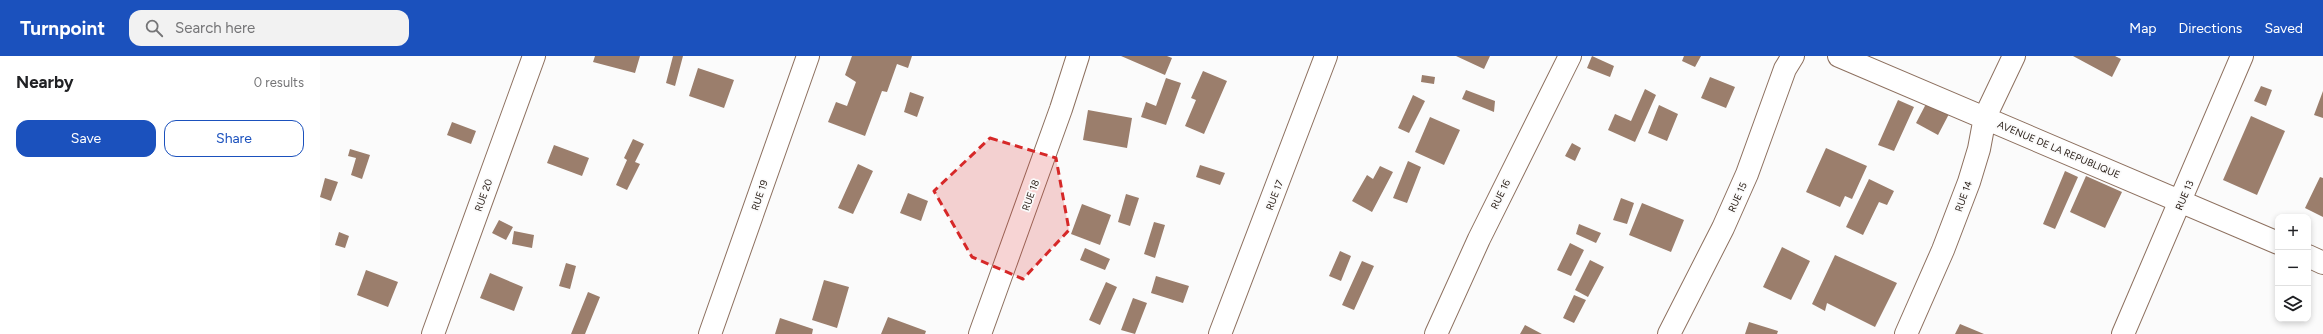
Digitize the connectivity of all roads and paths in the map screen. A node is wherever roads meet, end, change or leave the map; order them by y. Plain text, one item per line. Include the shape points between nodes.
1 (534, 56) edge
2 (808, 56) edge
3 (1078, 56) edge
4 (1326, 56) edge
5 (1570, 56) edge
6 (1793, 56) edge
7 (1839, 56) edge
8 (2014, 56) edge
9 (2242, 56) edge
10 (1985, 117) junction
11 (2181, 201) junction
12 (2275, 242) edge
13 (2311, 257) edge
14 (2323, 263) edge
15 (433, 334) edge
16 (710, 334) edge
17 (980, 334) edge
18 (1220, 334) edge
19 (1436, 334) edge
20 (1669, 334) edge
21 (1906, 334) edge
22 (2123, 334) edge

1 - 15 street, RUE 20
2 - 16 street, RUE 19
3 - 17 street, RUE 18
4 - 18 street, RUE 17
5 - 19 street, RUE 16 via 1485,225
6 - 20 street, RUE 15 via 1785,69 1735,201
7 - 10 street, AVENUE DE LA REPUBLIQUE
8 - 10 street, RUE 14
9 - 11 street, RUE 13
10 - 11 street, AVENUE DE LA REPUBLIQUE
10 - 21 street, RUE 14 via 1969,182 1943,250
11 - 12 street, AVENUE DE LA REPUBLIQUE
11 - 22 street, RUE 13
13 - 14 street

